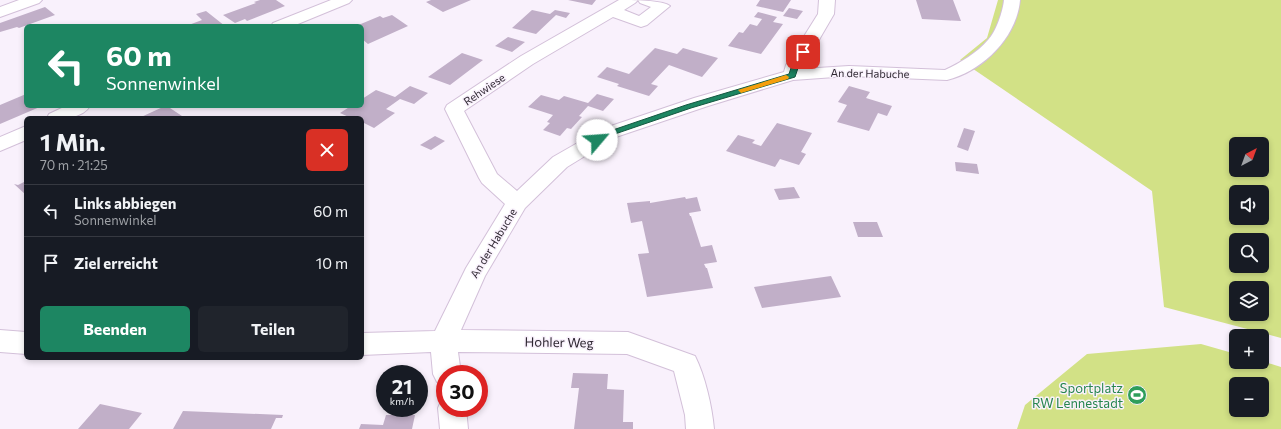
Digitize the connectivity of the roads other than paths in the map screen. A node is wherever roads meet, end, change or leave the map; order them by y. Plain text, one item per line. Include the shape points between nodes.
1 (34, 0) edge
2 (344, 0) edge
3 (630, 0) edge
4 (645, 0) edge
5 (827, 0) edge
6 (1012, 0) edge
7 (612, 11) junction
8 (0, 12) edge
9 (283, 24) edge
10 (792, 75) junction
11 (77, 108) edge
12 (60, 116) edge
13 (24, 133) edge
14 (0, 145) edge
15 (517, 203) junction
16 (443, 341) junction
17 (0, 342) edge
18 (24, 343) edge
19 (364, 344) edge
20 (446, 365) edge
21 (453, 417) edge
22 (454, 429) edge
23 (700, 429) edge

1 - 8 street
2 - 9 street
3 - 7 street, Rehwiese
4 - 7 street via 662,6 641,22
5 - 10 street via 826,14 795,65
6 - 10 street, An der Habuche via 1011,11 996,42 965,67 947,75 849,71
7 - 15 street, Rehwiese via 527,60 454,109 490,178
10 - 15 street, An der Habuche via 609,133 560,162
11 - 12 street
13 - 14 street
15 - 16 street, An der Habuche via 474,274
16 - 19 street, Hohler Weg
16 - 20 street
16 - 23 street, Hohler Weg via 628,343 686,364
17 - 18 street
21 - 22 street

